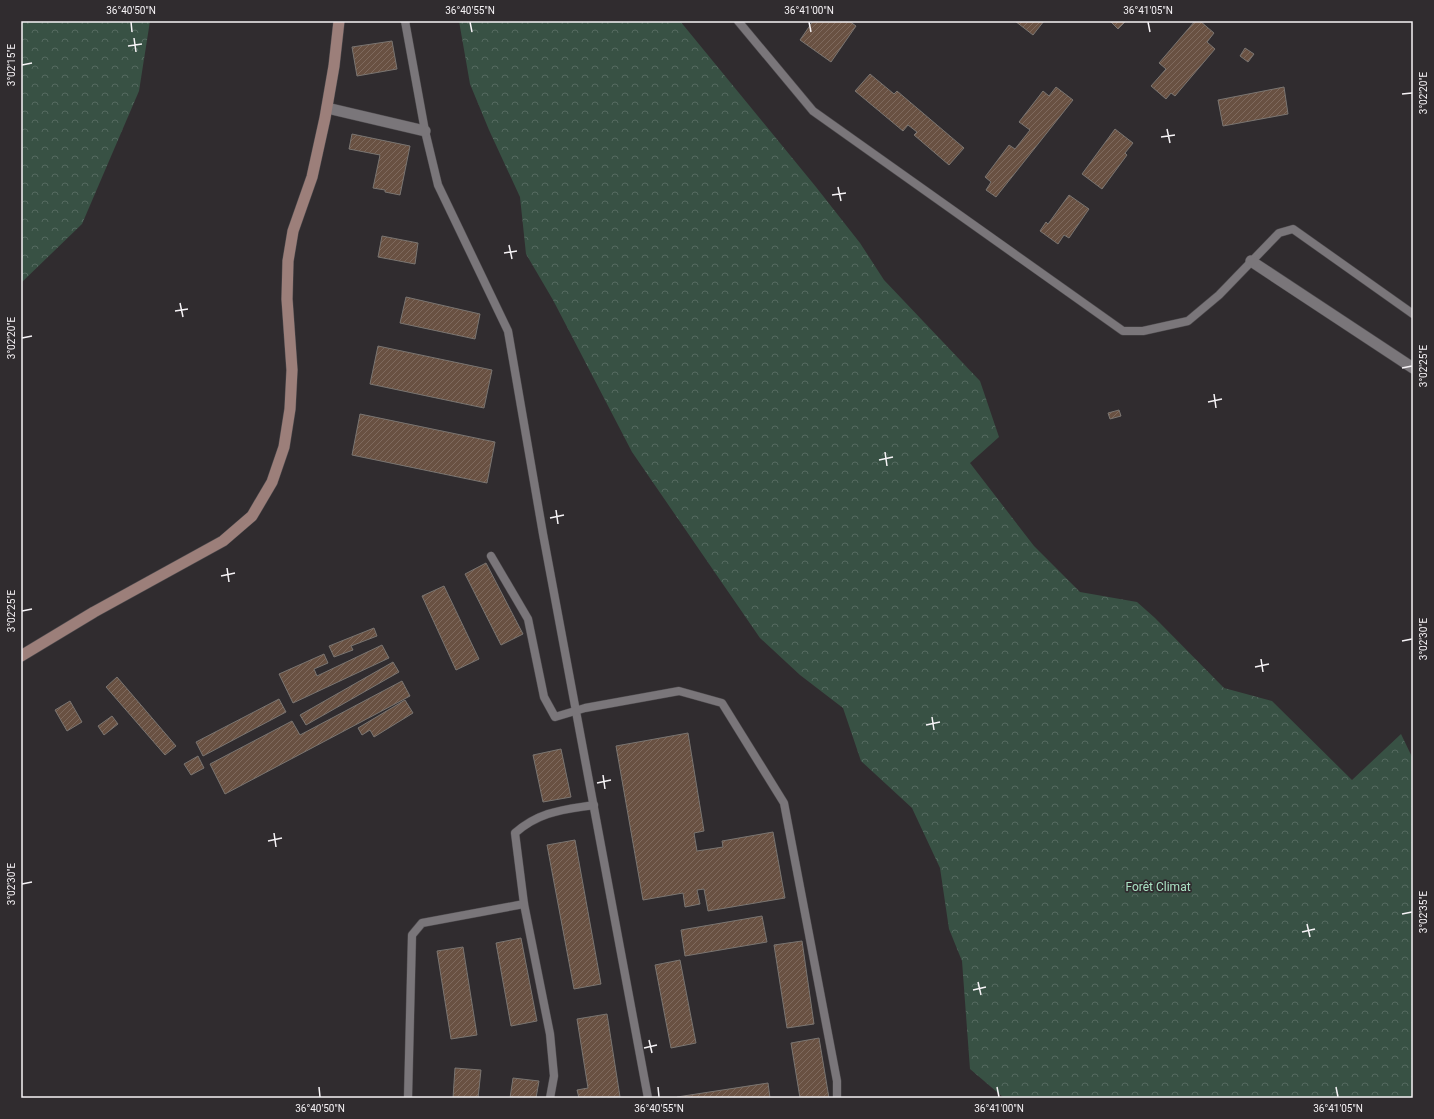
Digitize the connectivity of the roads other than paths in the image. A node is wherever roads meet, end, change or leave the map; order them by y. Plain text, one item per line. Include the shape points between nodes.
1 (339, 21) edge
2 (406, 21) edge
3 (738, 21) edge
4 (327, 108) junction
5 (425, 131) junction
6 (1251, 261) junction
7 (1413, 314) edge
8 (1413, 368) edge
9 (491, 556) dead end
10 (21, 656) edge
11 (576, 710) junction
12 (594, 805) junction
13 (524, 904) junction
14 (408, 1098) edge
15 (550, 1098) edge
16 (648, 1098) edge
17 (837, 1098) edge

1 - 4 main road
2 - 5 lane
3 - 6 lane via 813,111 1122,331 1143,331 1188,321 1220,295
4 - 5 street
4 - 10 main road via 312,177 290,246 287,299 292,370 290,409 284,447 272,482 252,516 223,541 94,612
5 - 11 lane via 438,185 508,331
6 - 7 lane via 1279,233 1293,229
6 - 8 street
9 - 11 lane via 528,620 544,697 555,717
11 - 12 lane
11 - 17 lane via 679,691 722,703 784,803 837,1081
12 - 13 lane via 543,815 515,832
12 - 16 lane
13 - 14 lane via 422,923 412,935
13 - 15 lane via 550,1034 554,1076

